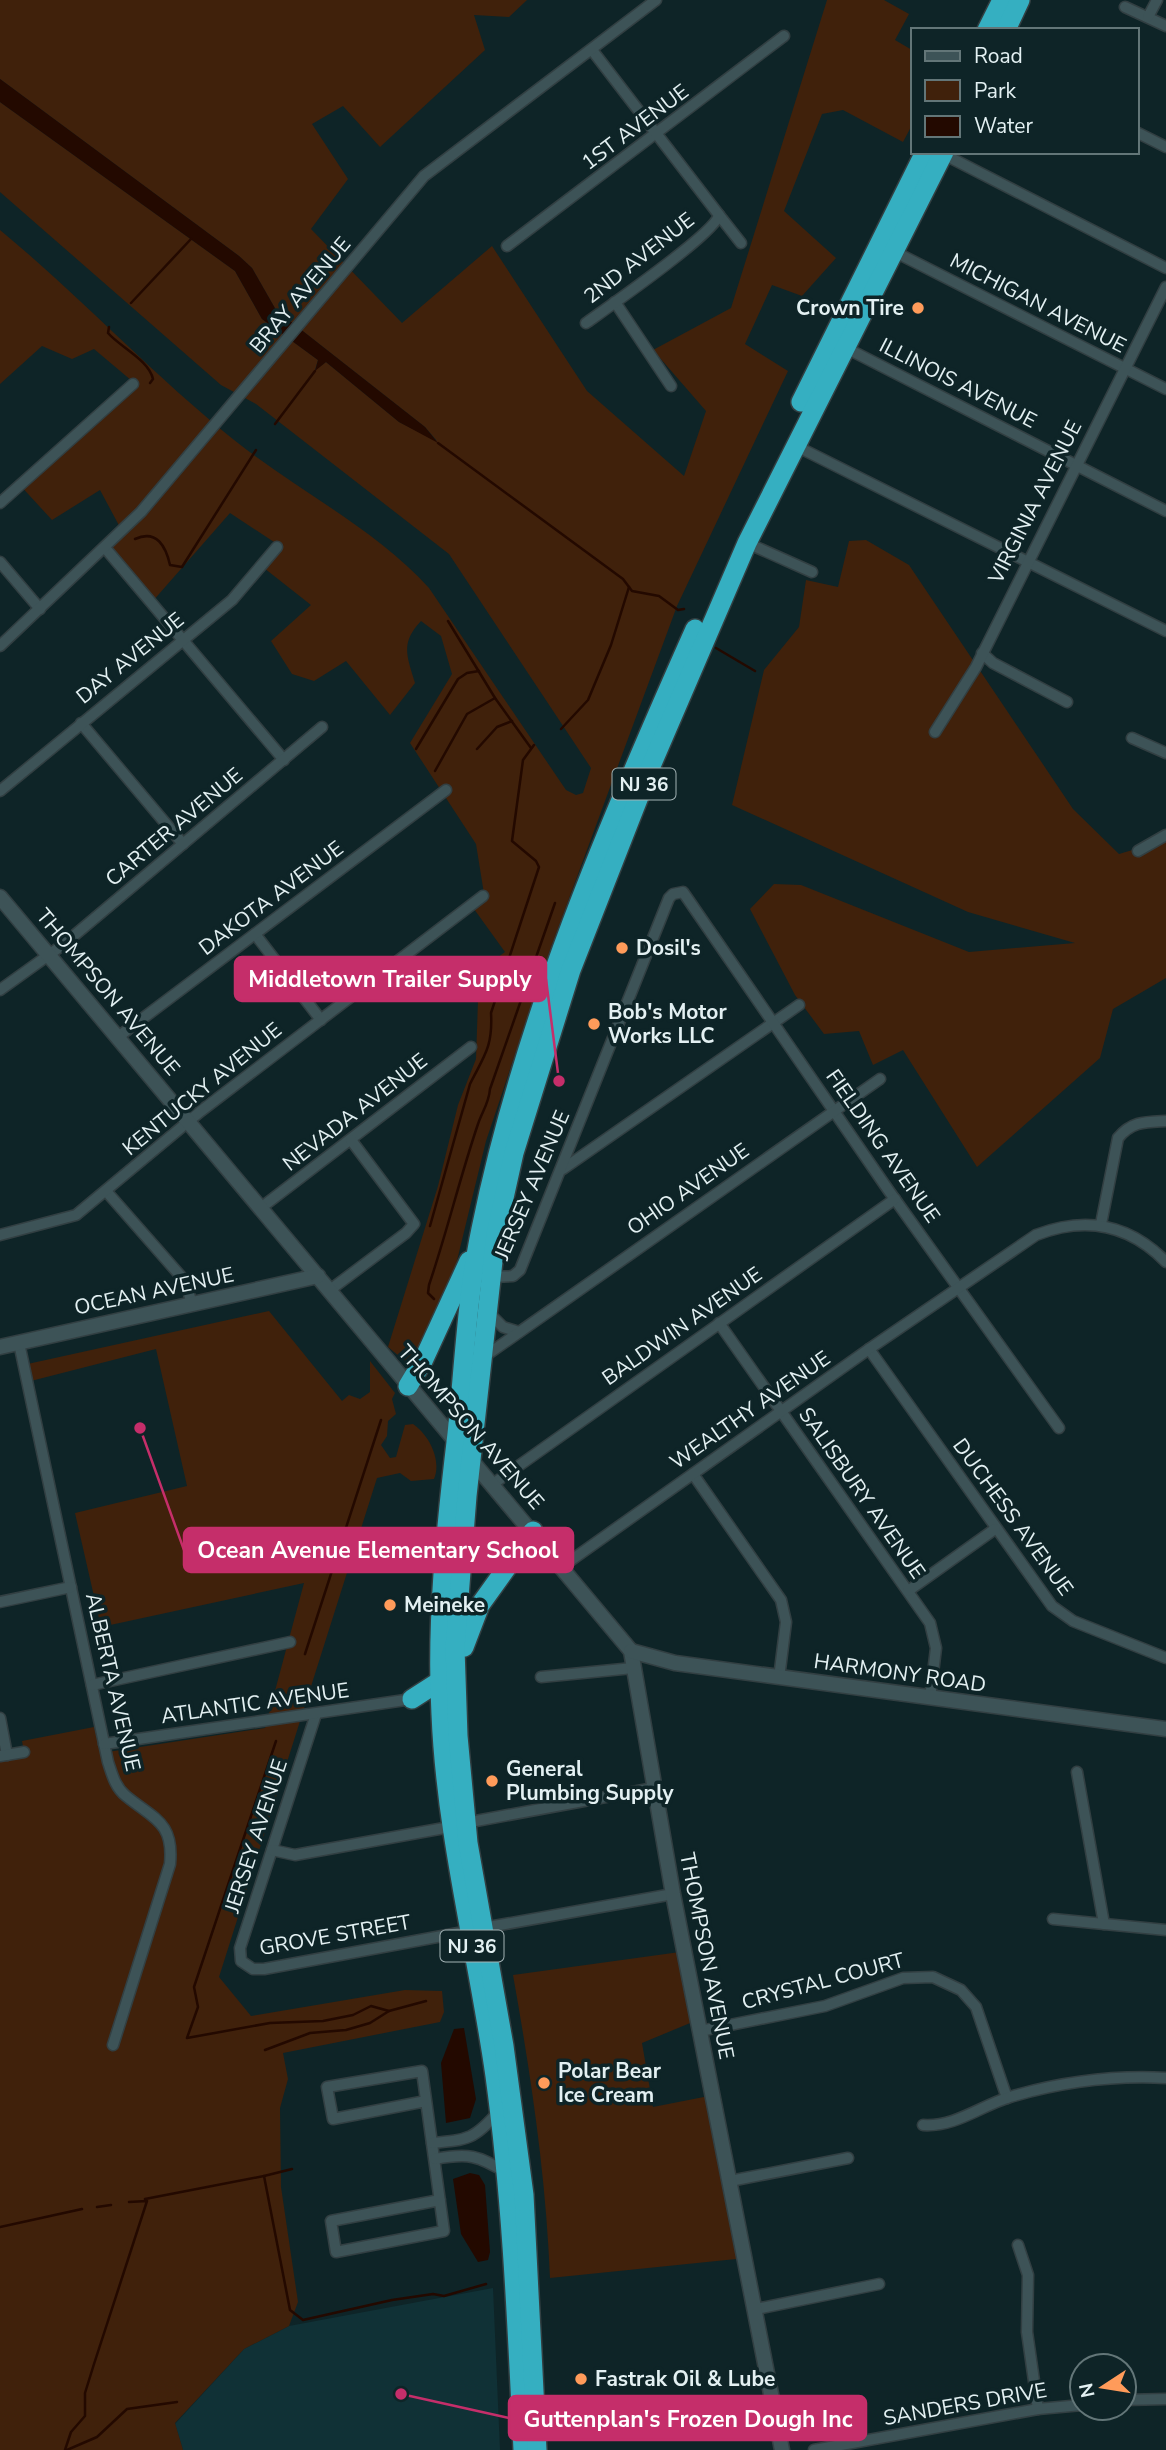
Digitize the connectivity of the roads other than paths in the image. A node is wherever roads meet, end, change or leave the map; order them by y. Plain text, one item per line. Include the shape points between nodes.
1 (656, 0) edge
2 (1002, 0) edge
3 (1020, 0) edge
4 (1157, 0) edge
5 (1125, 7) dead end
6 (1148, 17) junction
7 (1166, 26) edge
8 (988, 28) edge
9 (1007, 28) edge
10 (784, 36) dead end
11 (592, 50) junction
12 (1138, 133) edge
13 (659, 134) junction
14 (1166, 147) edge
15 (936, 154) edge
16 (937, 154) edge
17 (939, 154) edge
18 (717, 219) junction
19 (741, 243) dead end
20 (507, 246) dead end
21 (893, 251) junction
22 (1166, 268) edge
23 (1166, 287) edge
24 (615, 302) junction
25 (586, 323) dead end
26 (844, 347) junction
27 (1125, 368) junction
28 (134, 384) dead end
29 (671, 386) dead end
30 (1166, 389) edge
31 (794, 445) junction
32 (1076, 464) junction
33 (0, 503) edge
34 (1166, 511) edge
35 (747, 543) junction
36 (277, 547) dead end
37 (106, 549) junction
38 (1027, 561) junction
39 (0, 562) edge
40 (812, 572) dead end
41 (40, 609) junction
42 (1166, 631) edge
43 (181, 639) junction
44 (0, 646) edge
45 (982, 653) junction
46 (1068, 702) dead end
47 (81, 723) junction
48 (322, 727) dead end
49 (935, 732) dead end
50 (1132, 738) dead end
51 (1166, 752) edge
52 (284, 760) junction
53 (446, 790) dead end
54 (0, 791) edge
55 (1166, 835) edge
56 (183, 844) junction
57 (1138, 851) dead end
58 (673, 894) joint
59 (483, 896) dead end
60 (0, 897) edge
61 (255, 934) junction
62 (49, 954) junction
63 (1, 988) edge
64 (799, 1005) dead end
65 (321, 1020) junction
66 (773, 1022) junction
67 (118, 1037) junction
68 (471, 1047) dead end
69 (880, 1079) dead end
70 (834, 1111) junction
71 (189, 1121) junction
72 (1166, 1121) edge
73 (351, 1140) junction
74 (563, 1169) junction
75 (106, 1191) junction
76 (895, 1199) junction
77 (262, 1207) junction
78 (1101, 1224) junction
79 (480, 1234) junction
80 (0, 1235) edge
81 (1166, 1262) edge
82 (318, 1276) junction
83 (491, 1277) junction
84 (959, 1286) junction
85 (330, 1290) junction
86 (192, 1304) junction
87 (487, 1311) junction
88 (719, 1323) junction
89 (519, 1332) junction
90 (19, 1343) junction
91 (0, 1347) edge
92 (869, 1349) junction
93 (481, 1359) junction
94 (408, 1386) junction
95 (781, 1411) junction
96 (1059, 1428) dead end
97 (456, 1441) junction
98 (471, 1458) junction
99 (693, 1474) junction
100 (493, 1484) junction
101 (995, 1529) junction
102 (533, 1531) junction
103 (563, 1566) junction
104 (71, 1587) junction
105 (908, 1591) junction
106 (0, 1602) edge
107 (290, 1642) dead end
108 (631, 1651) junction
109 (1166, 1658) edge
110 (633, 1668) junction
111 (541, 1677) dead end
112 (779, 1678) junction
113 (448, 1683) junction
114 (92, 1685) junction
115 (930, 1698) junction
116 (412, 1699) junction
117 (316, 1714) junction
118 (440, 1714) junction
119 (0, 1718) edge
120 (1166, 1730) edge
121 (104, 1744) junction
122 (24, 1752) dead end
123 (4, 1755) edge
124 (1077, 1772) dead end
125 (654, 1788) junction
126 (458, 1825) junction
127 (272, 1850) junction
128 (673, 1894) junction
129 (1054, 1919) dead end
130 (1104, 1924) junction
131 (476, 1930) junction
132 (1166, 1930) edge
133 (248, 1966) joint
134 (700, 2031) junction
135 (113, 2045) dead end
136 (1166, 2078) edge
137 (1007, 2098) junction
138 (426, 2101) junction
139 (499, 2111) junction
140 (923, 2125) dead end
141 (432, 2143) junction
142 (435, 2158) junction
143 (848, 2158) dead end
144 (507, 2174) junction
145 (730, 2181) junction
146 (440, 2200) junction
147 (1018, 2245) dead end
148 (879, 2284) dead end
149 (756, 2309) junction
150 (1166, 2399) edge
151 (1138, 2400) edge
152 (1068, 2406) edge
153 (1038, 2409) junction
154 (523, 2450) edge
155 (537, 2450) edge
156 (782, 2450) edge
157 (814, 2450) edge

1 - 11 street, BRAY AVENUE
2 - 8 highway
3 - 9 highway
4 - 6 street
5 - 6 street
6 - 7 street
10 - 13 street, 1ST AVENUE
11 - 13 street
11 - 37 street, BRAY AVENUE via 424,176
12 - 14 street
13 - 18 street
13 - 20 street, 1ST AVENUE
15 - 79 highway, NJ 36 via 748,510 646,738 528,1047
16 - 21 highway, NJ 36
17 - 22 street
18 - 19 street
18 - 24 street, 2ND AVENUE
21 - 26 highway, NJ 36
21 - 27 street, MICHIGAN AVENUE
23 - 27 street, VIRGINIA AVENUE
24 - 25 street, 2ND AVENUE
24 - 29 street
26 - 31 highway, NJ 36
26 - 32 street, ILLINOIS AVENUE
27 - 30 street, MICHIGAN AVENUE
27 - 32 street, VIRGINIA AVENUE
28 - 33 street
31 - 35 highway, NJ 36
31 - 38 street
32 - 34 street, ILLINOIS AVENUE
32 - 38 street, VIRGINIA AVENUE
35 - 40 street
35 - 83 highway, NJ 36 via 656,753 570,970 514,1153
36 - 43 street, DAY AVENUE via 241,592
37 - 41 street, BRAY AVENUE
37 - 43 street
38 - 42 street
38 - 45 street, VIRGINIA AVENUE
39 - 41 street
41 - 44 street, BRAY AVENUE
43 - 47 street, DAY AVENUE
43 - 52 street
45 - 46 street
45 - 49 street, VIRGINIA AVENUE
47 - 54 street, DAY AVENUE
47 - 56 street
48 - 52 street, CARTER AVENUE
50 - 51 street
52 - 56 street, CARTER AVENUE
53 - 61 street, DAKOTA AVENUE
55 - 57 street
56 - 62 street, CARTER AVENUE
58 - 66 street, FIELDING AVENUE via 682,892 688,897
58 - 74 street, JERSEY AVENUE
59 - 65 street, KENTUCKY AVENUE
60 - 62 street, THOMPSON AVENUE
61 - 65 street
61 - 67 street, DAKOTA AVENUE
62 - 63 street, CARTER AVENUE
62 - 67 street, THOMPSON AVENUE
64 - 66 street
65 - 71 street, KENTUCKY AVENUE
66 - 70 street, FIELDING AVENUE
66 - 74 street
67 - 71 street, THOMPSON AVENUE
68 - 73 street, NEVADA AVENUE
69 - 70 street, OHIO AVENUE
70 - 76 street, FIELDING AVENUE
70 - 89 street, OHIO AVENUE
71 - 75 street, KENTUCKY AVENUE
71 - 77 street, THOMPSON AVENUE
72 - 78 street via 1141,1122 1118,1138
73 - 77 street, NEVADA AVENUE
73 - 85 street via 414,1224
74 - 83 street, JERSEY AVENUE via 520,1270 513,1276
75 - 80 street, KENTUCKY AVENUE via 68,1219
75 - 86 street via 185,1281
76 - 84 street, FIELDING AVENUE
76 - 88 street, BALDWIN AVENUE
77 - 82 street, THOMPSON AVENUE
78 - 81 street via 1134,1237
78 - 84 street, WEALTHY AVENUE via 1061,1227 1036,1235
79 - 94 highway
79 - 97 highway, NJ 36
82 - 85 street, THOMPSON AVENUE
82 - 86 street, OCEAN AVENUE
83 - 87 highway, NJ 36
84 - 92 street, WEALTHY AVENUE
84 - 96 street, FIELDING AVENUE
85 - 94 street, THOMPSON AVENUE
86 - 90 street, OCEAN AVENUE
87 - 89 street via 503,1327
87 - 93 highway, NJ 36
88 - 95 street, SALISBURY AVENUE
88 - 100 street, BALDWIN AVENUE
89 - 93 street, OHIO AVENUE
90 - 91 street, OCEAN AVENUE
90 - 104 street, ALBERTA AVENUE
92 - 95 street, WEALTHY AVENUE
92 - 101 street, DUCHESS AVENUE
93 - 98 highway, NJ 36
94 - 97 street, THOMPSON AVENUE
95 - 99 street, WEALTHY AVENUE
95 - 105 street, SALISBURY AVENUE
97 - 98 street, THOMPSON AVENUE
97 - 113 highway, NJ 36 via 445,1555
98 - 100 street, THOMPSON AVENUE
98 - 113 highway, NJ 36 via 456,1648
99 - 103 street, WEALTHY AVENUE
99 - 112 street via 781,1600 786,1622
100 - 102 street, THOMPSON AVENUE
101 - 105 street
101 - 109 street, DUCHESS AVENUE via 1059,1612
102 - 103 street, THOMPSON AVENUE
102 - 113 highway via 471,1621
103 - 108 street, THOMPSON AVENUE
104 - 106 street
104 - 114 street, ALBERTA AVENUE
105 - 115 street, SALISBURY AVENUE via 936,1640
107 - 114 street
108 - 110 street, THOMPSON AVENUE
108 - 112 street, HARMONY ROAD via 659,1660
110 - 111 street
110 - 125 street, THOMPSON AVENUE
112 - 115 street, HARMONY ROAD
113 - 116 highway
113 - 118 highway, NJ 36
113 - 126 highway, NJ 36
114 - 121 street, ALBERTA AVENUE
115 - 120 street, HARMONY ROAD
116 - 117 street, ATLANTIC AVENUE
116 - 118 highway
117 - 121 street, ATLANTIC AVENUE
117 - 127 street, JERSEY AVENUE
118 - 126 highway, NJ 36
119 - 123 street
121 - 135 street, ALBERTA AVENUE via 115,1784 159,1821 172,1846
122 - 123 street
124 - 130 street
125 - 126 street
125 - 128 street, THOMPSON AVENUE
126 - 127 street via 295,1855
126 - 131 highway, NJ 36
127 - 133 street, JERSEY AVENUE via 240,1948 241,1961
128 - 131 street, GROVE STREET
128 - 134 street, THOMPSON AVENUE
129 - 130 street
130 - 132 street
131 - 133 street, GROVE STREET via 264,1969
131 - 139 highway, NJ 36
131 - 155 highway, NJ 36 via 512,2101 524,2194
134 - 137 street, CRYSTAL COURT via 825,2006 903,1978 933,1978 961,1990 976,2007
134 - 145 street, THOMPSON AVENUE
136 - 137 street via 1088,2080
137 - 140 street via 943,2125
138 - 138 street via 422,2071 327,2087 333,2119
138 - 141 street
139 - 141 street via 468,2139
139 - 144 highway, NJ 36
141 - 142 street
142 - 144 street via 463,2154 484,2158
142 - 146 street
143 - 145 street
144 - 154 highway, NJ 36
145 - 149 street, THOMPSON AVENUE
146 - 146 street via 444,2231 336,2252 331,2221
147 - 153 street via 1028,2275 1027,2332
148 - 149 street
149 - 156 street, THOMPSON AVENUE
150 - 151 street
152 - 153 street, SANDERS DRIVE
153 - 157 street, SANDERS DRIVE

